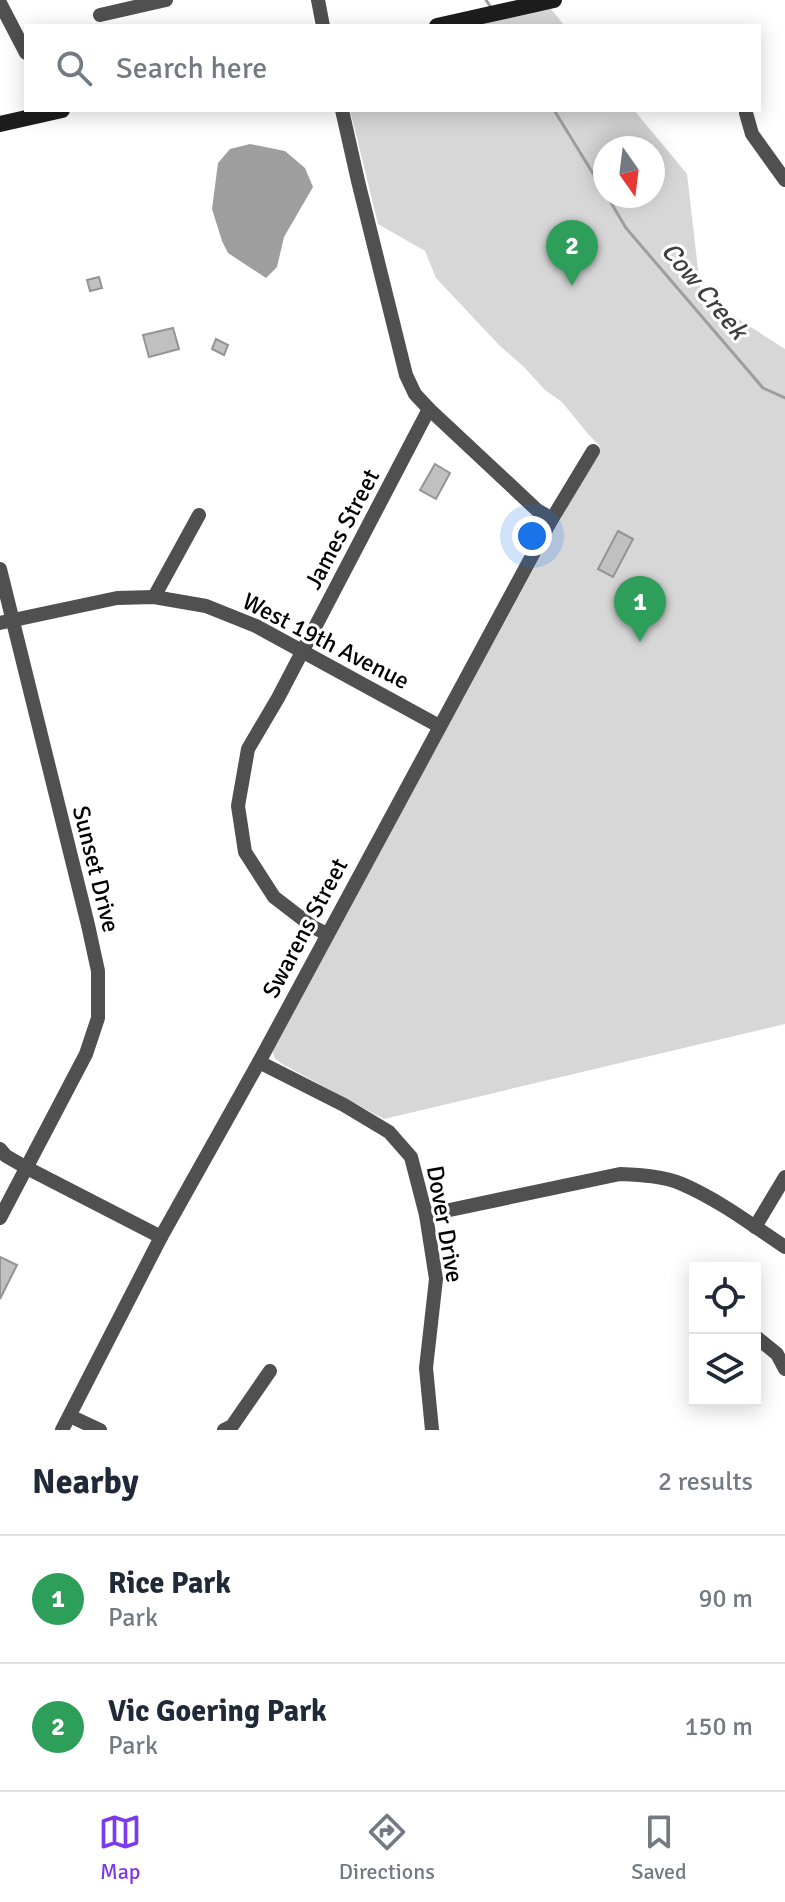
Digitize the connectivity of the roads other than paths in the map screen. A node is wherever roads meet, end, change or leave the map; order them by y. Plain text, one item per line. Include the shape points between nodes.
1 (166, 0) edge
2 (318, 0) edge
3 (549, 1) edge
4 (0, 3) edge
5 (100, 15) dead end
6 (323, 24) edge
7 (446, 24) edge
8 (24, 49) edge
9 (50, 112) edge
10 (342, 112) edge
11 (746, 113) dead end
12 (0, 124) edge
13 (785, 180) edge
14 (429, 409) junction
15 (593, 451) dead end
16 (199, 515) dead end
17 (552, 519) junction
18 (0, 569) edge
19 (154, 597) junction
20 (6, 621) edge
21 (303, 651) junction
22 (439, 726) junction
23 (327, 934) junction
24 (259, 1062) junction
25 (0, 1149) edge
26 (27, 1168) junction
27 (785, 1177) edge
28 (426, 1215) junction
29 (0, 1218) edge
30 (755, 1227) junction
31 (161, 1237) junction
32 (785, 1247) edge
33 (761, 1341) edge
34 (785, 1369) edge
35 (270, 1371) dead end
36 (70, 1416) junction
37 (62, 1430) edge
38 (100, 1430) edge
39 (224, 1430) edge
40 (432, 1430) edge

1 - 5 street
2 - 6 street
3 - 7 street
4 - 8 street
9 - 12 street
10 - 14 street via 406,375
11 - 13 street via 752,134
14 - 17 street
14 - 21 street, James Street
15 - 17 street, Swarens Street
16 - 19 street
17 - 22 street, Swarens Street
18 - 20 street, Sunset Drive
19 - 20 street, West 19th Avenue via 117,598
19 - 21 street, West 19th Avenue via 206,606
20 - 26 street, Sunset Drive via 98,971 98,1018 86,1054
21 - 22 street, West 19th Avenue
21 - 23 street, James Street via 248,749 238,806 245,852 274,897
22 - 23 street, Swarens Street
23 - 24 street, Swarens Street
24 - 28 street, Dover Drive via 389,1132 411,1157
24 - 31 street, Swarens Street
25 - 26 street
26 - 29 street, Sunset Drive
26 - 31 street
27 - 30 street
28 - 30 street via 620,1174 682,1184
28 - 40 street, Dover Drive via 436,1279 426,1368
30 - 32 street
31 - 36 street, Swarens Street
33 - 34 street
35 - 39 street
36 - 37 street, Swarens Street
36 - 38 street

